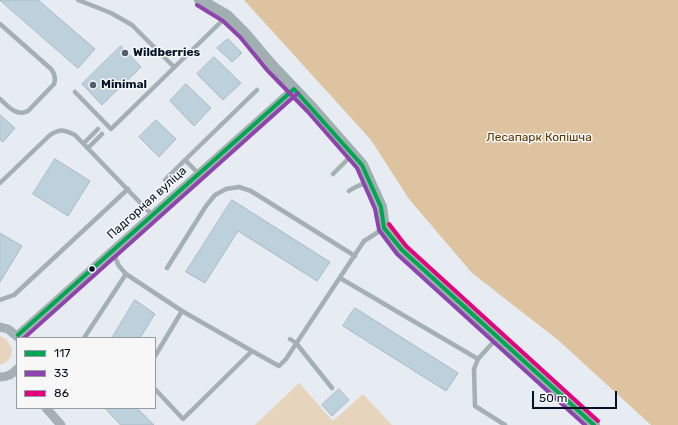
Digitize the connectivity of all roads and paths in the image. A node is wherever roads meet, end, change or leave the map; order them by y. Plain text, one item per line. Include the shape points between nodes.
1 (78, 0) edge
2 (200, 0) edge
3 (227, 16) junction
4 (0, 24) edge
5 (174, 68) junction
6 (294, 89) junction
7 (257, 90) dead end
8 (74, 92) dead end
9 (0, 99) edge
10 (98, 129) dead end
11 (102, 134) dead end
12 (84, 143) junction
13 (88, 148) junction
14 (353, 154) junction
15 (185, 160) junction
16 (198, 173) junction
17 (333, 174) dead end
18 (165, 180) dead end
19 (371, 182) junction
20 (0, 183) edge
21 (128, 189) junction
22 (349, 191) dead end
23 (152, 215) junction
24 (384, 228) junction
25 (112, 251) junction
26 (355, 256) junction
27 (167, 268) dead end
28 (126, 274) junction
29 (340, 278) junction
30 (0, 300) edge
31 (182, 311) junction
32 (0, 327) edge
33 (18, 337) edge
34 (85, 337) edge
35 (497, 338) junction
36 (290, 339) dead end
37 (296, 344) junction
38 (252, 351) junction
39 (156, 354) edge
40 (478, 360) junction
41 (16, 372) edge
42 (0, 377) edge
43 (332, 388) dead end
44 (156, 390) edge
45 (47, 409) edge
46 (61, 425) edge
47 (505, 425) edge
48 (594, 425) edge

1 - 5 lane via 111,13 132,25
2 - 3 main road
3 - 5 lane
3 - 6 main road
4 - 9 lane via 51,69 56,80 24,113 17,113
5 - 8 lane via 111,129
6 - 14 main road
6 - 16 street, Падгорная вуліца
7 - 15 lane
10 - 12 lane
11 - 13 lane
12 - 13 lane
12 - 20 lane via 75,135 63,130 56,131
13 - 21 lane
14 - 17 lane
14 - 19 main road
15 - 16 lane
15 - 18 lane
16 - 23 street, Падгорная вуліца
19 - 22 lane via 363,183
19 - 24 main road via 381,207
21 - 23 lane
21 - 30 lane via 14,295
23 - 25 street, Падгорная вуліца
24 - 26 lane via 364,241
24 - 35 main road via 402,250
25 - 28 lane
25 - 33 street, Падгорная вуліца
26 - 27 lane via 251,191 239,187 226,189 215,195
26 - 29 lane
28 - 31 lane
28 - 34 lane
29 - 37 lane
29 - 40 lane
31 - 38 lane
31 - 39 lane
32 - 33 street, Падгорная вуліца via 8,329
35 - 40 lane
35 - 48 main road
36 - 37 lane
37 - 38 lane via 279,366
37 - 43 lane
38 - 44 lane via 183,419
40 - 47 lane via 474,369 475,406
41 - 42 street
45 - 46 street

